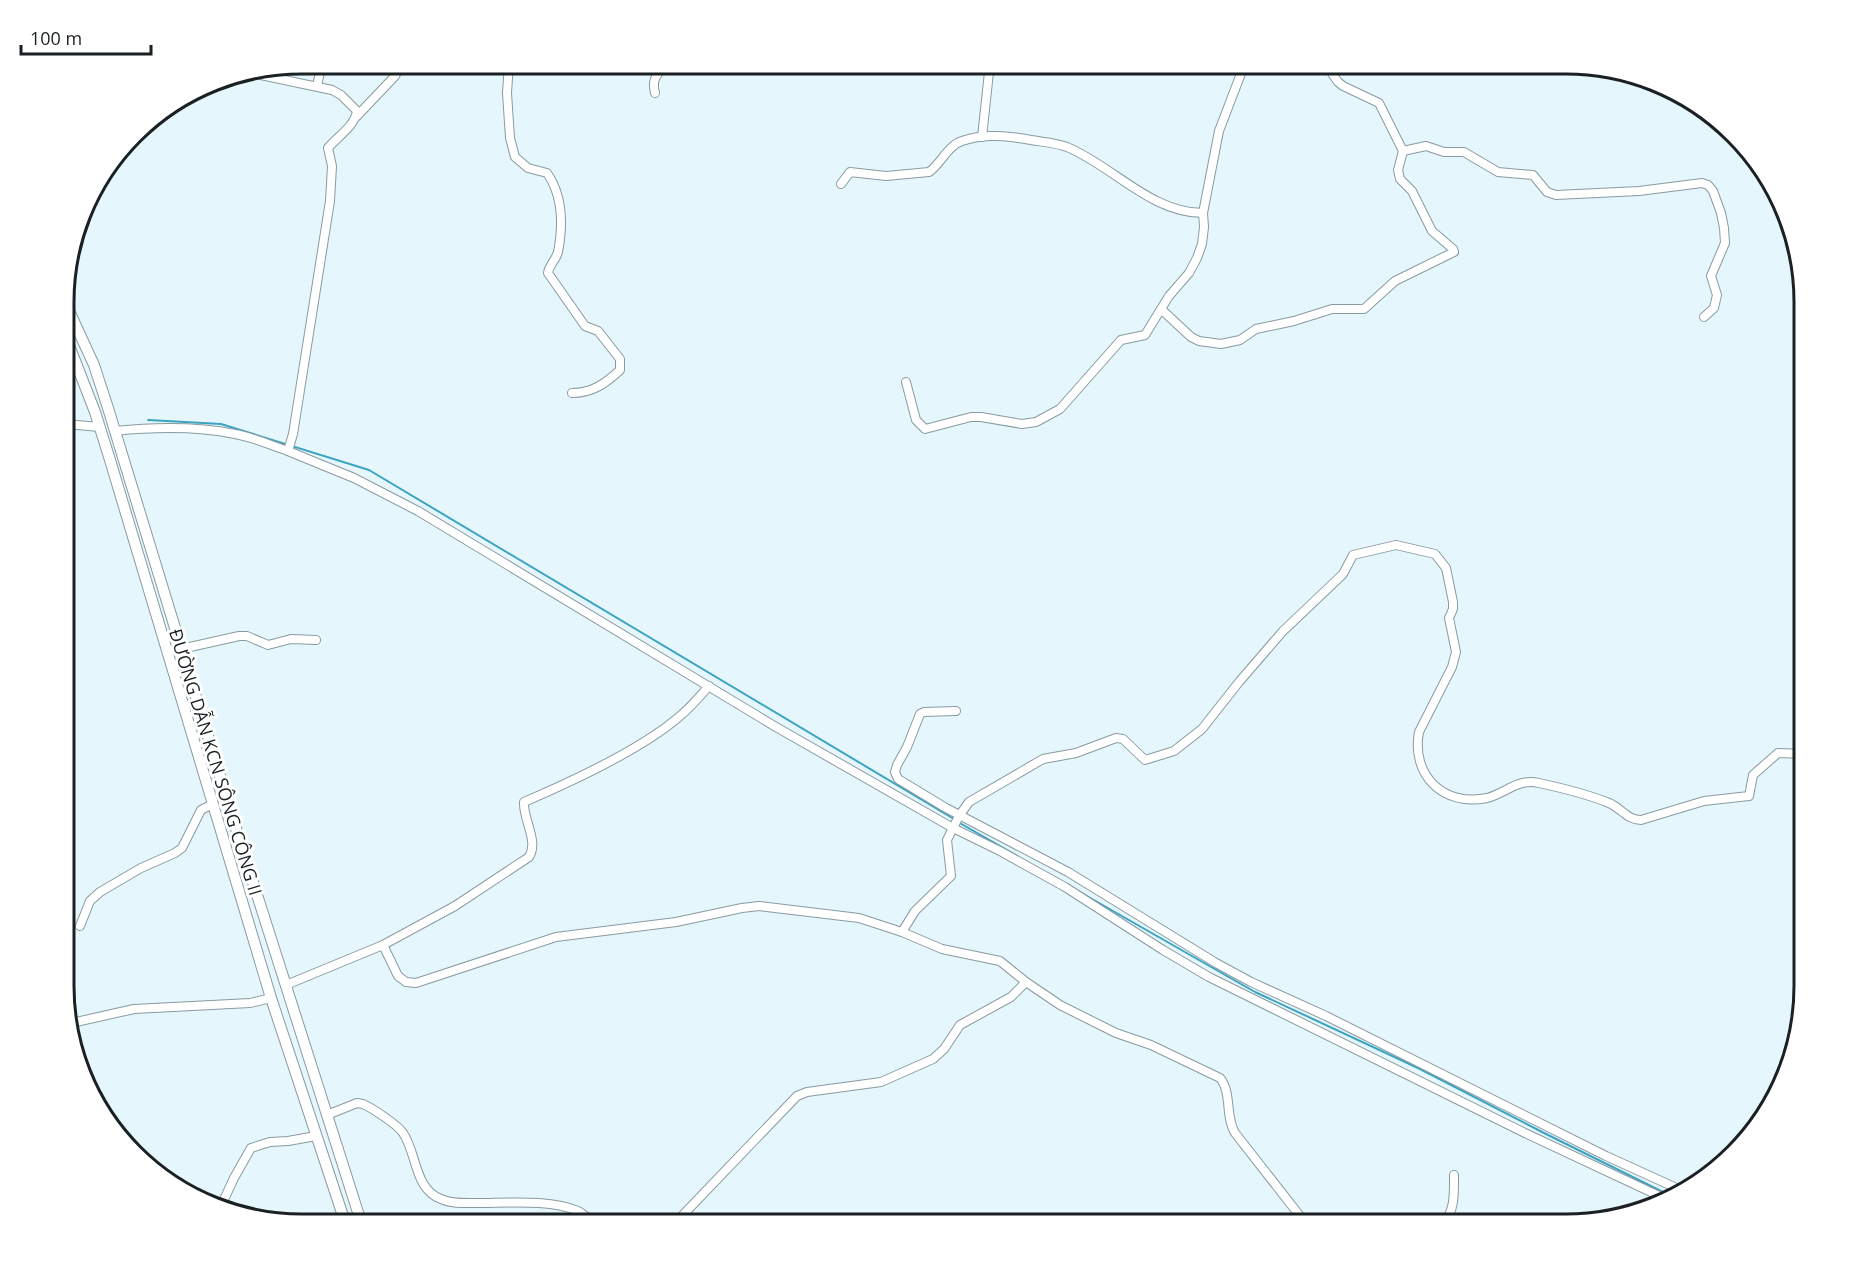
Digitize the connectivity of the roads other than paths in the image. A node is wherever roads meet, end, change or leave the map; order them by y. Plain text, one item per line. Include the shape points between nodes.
1 (320, 74) edge
2 (396, 74) edge
3 (508, 74) edge
4 (657, 74) edge
5 (989, 74) edge
6 (1241, 74) edge
7 (1333, 74) edge
8 (267, 76) edge
9 (317, 86) junction
10 (655, 93) dead end
11 (357, 116) junction
12 (982, 137) junction
13 (1403, 151) junction
14 (841, 184) dead end
15 (1203, 213) junction
16 (1161, 309) junction
17 (1704, 317) dead end
18 (74, 322) edge
19 (74, 359) edge
20 (906, 382) dead end
21 (572, 393) dead end
22 (74, 425) edge
23 (100, 427) junction
24 (115, 431) junction
25 (288, 449) junction
26 (316, 640) dead end
27 (181, 649) junction
28 (709, 686) junction
29 (956, 711) dead end
30 (1794, 754) edge
31 (213, 804) junction
32 (957, 820) junction
33 (239, 838) junction
34 (225, 842) junction
35 (80, 926) dead end
36 (902, 932) junction
37 (383, 945) junction
38 (1026, 982) junction
39 (286, 985) junction
40 (271, 998) junction
41 (76, 1022) edge
42 (1357, 1031) junction
43 (1346, 1044) junction
44 (327, 1115) junction
45 (316, 1136) junction
46 (1454, 1175) dead end
47 (1674, 1187) edge
48 (1658, 1195) edge
49 (224, 1200) edge
50 (342, 1214) edge
51 (358, 1214) edge
52 (582, 1214) edge
53 (684, 1214) edge
54 (1298, 1214) edge
55 (1452, 1214) edge

1 - 9 street
2 - 11 street
3 - 21 street via 510,138 515,157 528,168 548,173 562,211 558,251 548,273 585,326 598,331 620,359 620,370 601,386
4 - 10 street via 653,84
5 - 12 street
6 - 15 street via 1222,120
7 - 13 street via 1343,86 1379,103
8 - 9 street
9 - 11 street via 341,95 354,106
11 - 25 street via 328,148 332,166 330,201
12 - 14 street via 956,144 929,172 886,176 850,172
12 - 15 street via 1016,136 1065,146 1161,203
13 - 16 street via 1400,179 1412,191 1432,231 1454,252 1395,281 1364,309 1332,309 1256,329 1234,343 1209,343 1191,337
13 - 17 street via 1425,146 1468,153 1498,172 1533,175 1547,192 1556,195 1708,185 1722,213 1725,243 1711,276 1717,296 1714,308
15 - 16 street via 1202,244 1197,258
16 - 20 street via 1145,335 1121,340 1060,409 1036,422 1022,424 971,417 925,429 916,420
18 - 24 street, ĐƯỜNG DẪN KCN SÔNG CÔNG II via 94,365
19 - 23 street, ĐƯỜNG DẪN KCN SÔNG CÔNG II
22 - 23 street
23 - 31 street, ĐƯỜNG DẪN KCN SÔNG CÔNG II
24 - 25 street via 205,430 246,436
24 - 27 street, ĐƯỜNG DẪN KCN SÔNG CÔNG II
25 - 28 street via 418,511
26 - 27 street via 291,639 268,645 239,636
27 - 33 street, ĐƯỜNG DẪN KCN SÔNG CÔNG II
28 - 32 street via 776,727
28 - 37 street via 678,718 637,746 525,802 533,843 529,857 455,906
29 - 32 street via 920,714 895,772 898,779 946,808
30 - 32 street via 1778,753 1753,775 1749,796 1704,801 1641,820 1611,804 1534,782 1521,782 1484,798 1453,796 1429,780 1417,756 1419,732 1456,652 1449,618 1454,602 1446,568 1433,552 1390,546 1353,555 1343,574 1283,631 1207,724 1174,751 1145,760 1123,739 1116,738 1076,753 1050,757 975,798
31 - 34 street, ĐƯỜNG DẪN KCN SÔNG CÔNG II
31 - 35 street via 201,810 182,848 141,868 90,901
32 - 36 street via 946,846 951,876 915,911
32 - 42 street via 1068,872 1216,963
32 - 43 street via 1000,851 1209,977
33 - 34 street
33 - 39 street, ĐƯỜNG DẪN KCN SÔNG CÔNG II
34 - 40 street, ĐƯỜNG DẪN KCN SÔNG CÔNG II
36 - 37 street via 859,918 759,906 556,938 416,983 398,976
36 - 38 street via 942,949 1000,961
37 - 39 street
38 - 53 street via 1011,998 960,1025 933,1059 881,1082 796,1096
38 - 54 street via 1052,1001 1116,1033 1220,1078 1235,1133
39 - 44 street, ĐƯỜNG DẪN KCN SÔNG CÔNG II
40 - 41 street via 134,1008
40 - 45 street, ĐƯỜNG DẪN KCN SÔNG CÔNG II
42 - 43 street
42 - 47 street
43 - 48 street
44 - 51 street, ĐƯỜNG DẪN KCN SÔNG CÔNG II
44 - 52 street via 357,1103 397,1126 406,1137 423,1183 443,1200 544,1203
45 - 49 street via 252,1148
45 - 50 street, ĐƯỜNG DẪN KCN SÔNG CÔNG II
46 - 55 street

